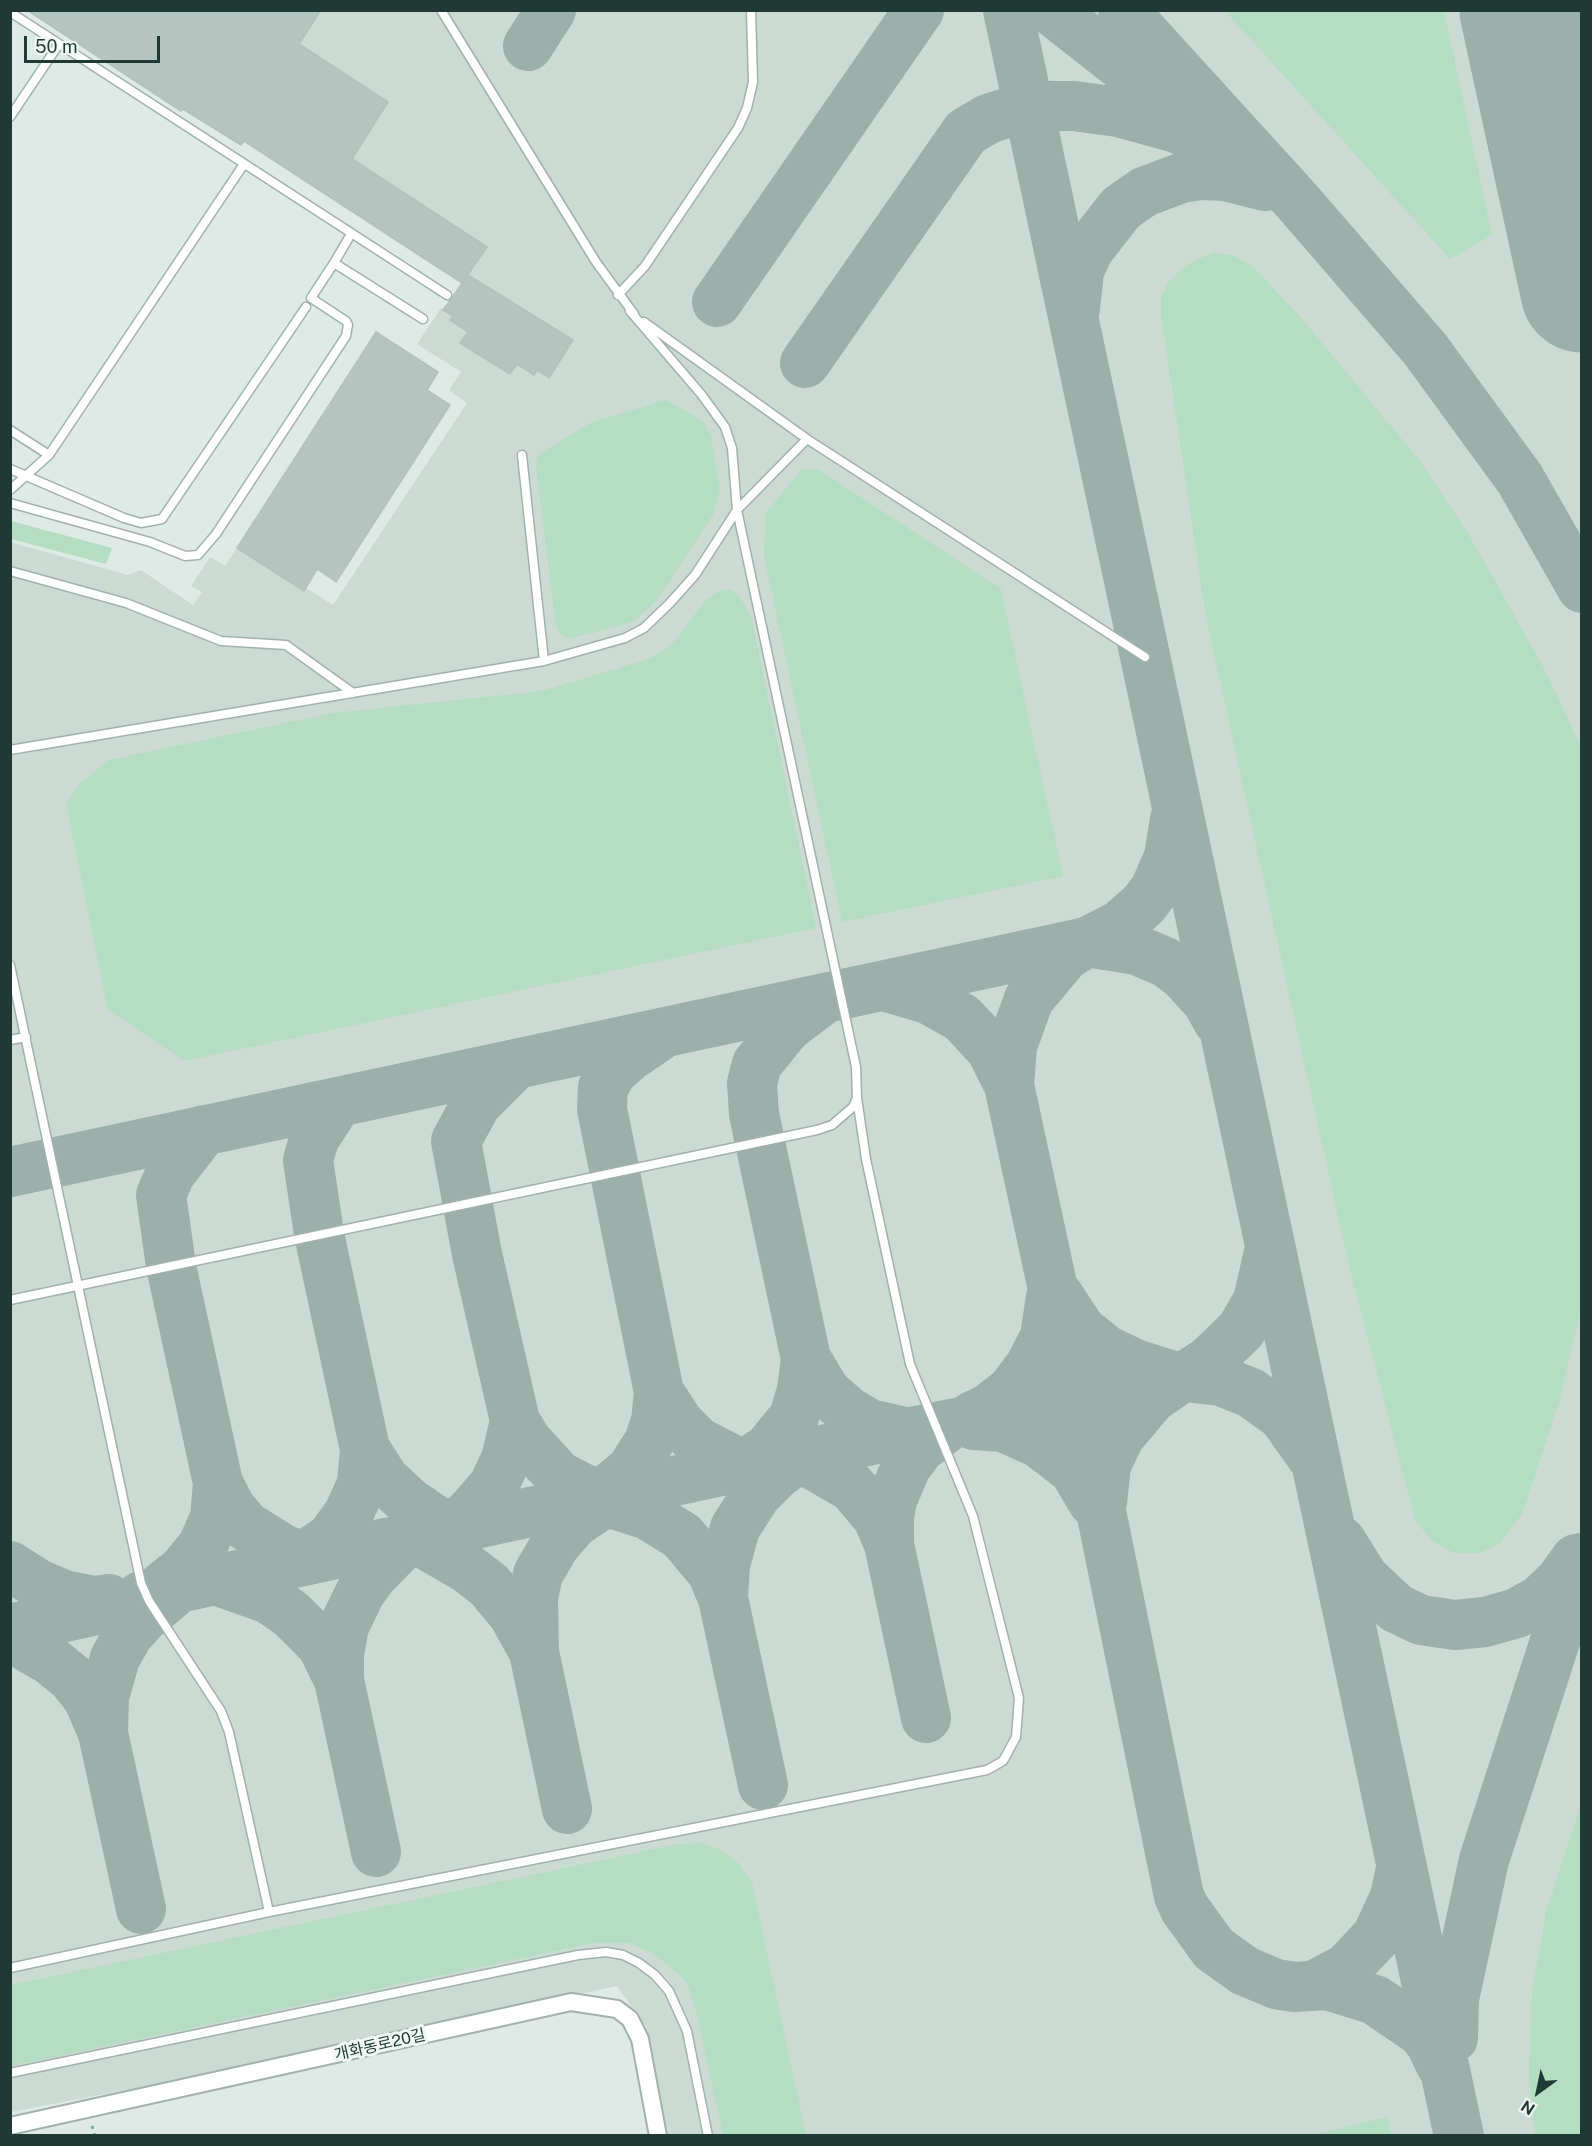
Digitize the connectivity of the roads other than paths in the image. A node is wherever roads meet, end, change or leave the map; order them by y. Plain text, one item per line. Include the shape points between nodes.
1 (441, 10) edge
2 (751, 10) edge
3 (10, 12) edge
4 (59, 44) junction
5 (10, 117) edge
6 (244, 164) junction
7 (351, 234) junction
8 (334, 263) junction
9 (447, 295) dead end
10 (618, 295) junction
11 (306, 307) dead end
12 (630, 311) junction
13 (423, 319) dead end
14 (10, 430) edge
15 (807, 439) junction
16 (49, 455) junction
17 (522, 455) dead end
18 (10, 469) edge
19 (26, 477) junction
20 (10, 490) edge
21 (10, 503) edge
22 (737, 510) junction
23 (10, 571) edge
24 (1145, 657) dead end
25 (544, 661) junction
26 (353, 693) junction
27 (10, 750) edge
28 (10, 965) edge
29 (26, 1037) junction
30 (10, 1041) edge
31 (857, 1098) junction
32 (79, 1285) junction
33 (10, 1300) edge
34 (269, 1912) junction
35 (10, 1968) edge
36 (10, 2073) edge
37 (10, 2126) edge
38 (658, 2136) edge
39 (708, 2136) edge

1 - 10 lane
2 - 10 lane via 753,82 738,128 645,266
3 - 4 lane
4 - 5 lane
4 - 6 lane
6 - 7 lane
6 - 16 lane
7 - 8 lane
7 - 9 lane
8 - 13 lane
8 - 21 lane via 311,298 346,321 346,336 216,534 198,555 186,556 150,542
10 - 12 lane
11 - 19 lane via 162,519 141,523 124,518
12 - 15 lane
12 - 22 lane via 725,428 732,448
14 - 16 lane
15 - 22 lane
15 - 24 lane
16 - 19 lane
17 - 25 lane
18 - 19 lane
19 - 20 lane
22 - 25 lane via 694,575 644,628 625,638
22 - 31 lane via 856,1067
23 - 26 lane via 126,603 221,641 286,645
25 - 26 lane
26 - 27 lane
28 - 29 lane
29 - 30 lane
29 - 32 lane
31 - 32 lane via 839,1121 817,1130
31 - 34 lane via 866,1159 910,1364 973,1516 1019,1698 1019,1722 1010,1752 987,1770
32 - 33 lane
32 - 34 lane via 141,1584 225,1722
34 - 35 lane
36 - 39 lane via 606,1952 639,1963 669,1990 687,2031
37 - 38 street, 개화동로20길 via 571,2002 617,2009 630,2019 640,2039

